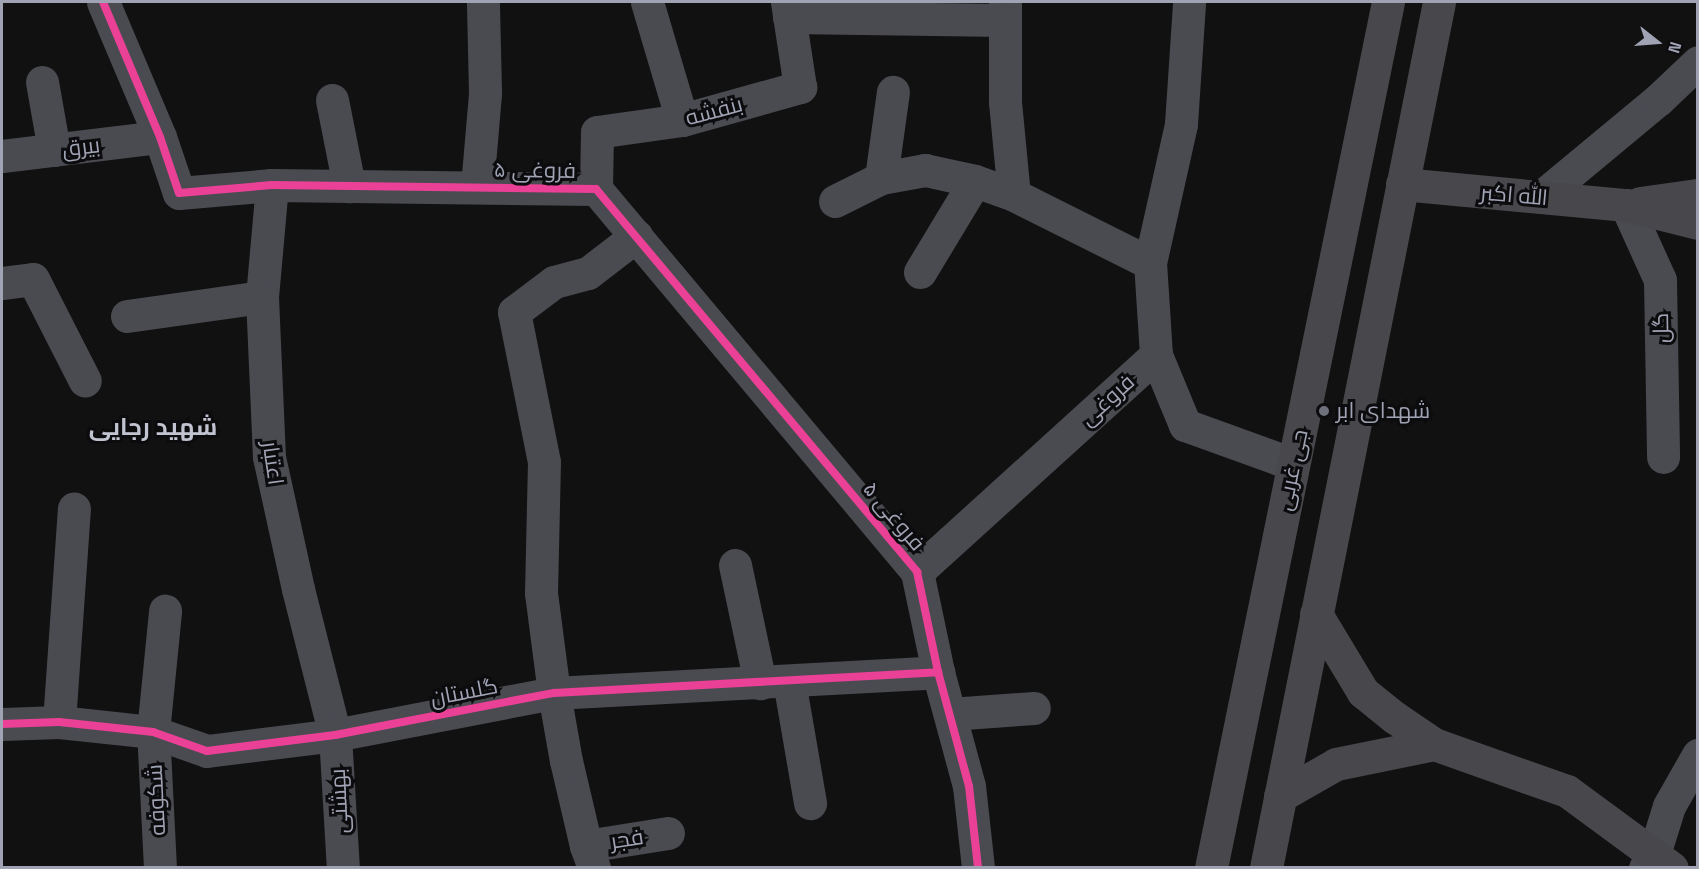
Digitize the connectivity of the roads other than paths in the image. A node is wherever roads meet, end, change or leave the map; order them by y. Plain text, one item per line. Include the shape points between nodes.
1 (103, 2) edge
2 (483, 2) edge
3 (647, 2) edge
4 (1189, 2) edge
5 (1388, 2) edge
6 (1439, 2) edge
7 (788, 9) edge
8 (1005, 11) edge
9 (1698, 62) edge
10 (42, 82) dead end
11 (893, 92) dead end
12 (332, 100) dead end
13 (682, 120) junction
14 (160, 137) junction
15 (54, 150) junction
16 (2, 156) edge
17 (881, 178) junction
18 (975, 181) junction
19 (1402, 184) junction
20 (273, 185) junction
21 (349, 186) junction
22 (477, 187) junction
23 (596, 189) junction
24 (1014, 195) junction
25 (1698, 195) edge
26 (1541, 197) junction
27 (835, 201) dead end
28 (1626, 205) junction
29 (1698, 223) edge
30 (636, 236) junction
31 (1150, 262) junction
32 (920, 272) dead end
33 (2, 282) edge
34 (262, 297) junction
35 (127, 316) dead end
36 (1156, 355) junction
37 (85, 381) dead end
38 (1663, 457) dead end
39 (1293, 464) junction
40 (74, 509) dead end
41 (735, 565) dead end
42 (917, 572) junction
43 (165, 611) dead end
44 (1316, 614) junction
45 (938, 672) junction
46 (775, 682) junction
47 (554, 693) junction
48 (1034, 708) dead end
49 (950, 714) junction
50 (59, 722) junction
51 (2, 724) edge
52 (153, 732) junction
53 (335, 735) junction
54 (1434, 744) junction
55 (1698, 755) edge
56 (1280, 796) junction
57 (810, 803) dead end
58 (668, 833) dead end
59 (590, 857) edge
60 (1657, 863) edge
61 (160, 867) edge
62 (343, 867) edge
63 (978, 867) edge
64 (1211, 867) edge
65 (1266, 867) edge

1 - 14 street, فروغی ۵
2 - 22 street via 485,93
3 - 13 street
4 - 31 street via 1181,124
5 - 39 main road, جی غربی
6 - 19 main road
7 - 8 street
7 - 13 street, بنفشه via 800,87
8 - 24 street via 1005,102
9 - 26 street
10 - 15 street
11 - 17 street
12 - 21 street
13 - 23 street, بنفشه via 597,132
14 - 15 street, بیرق
14 - 20 street, فروغی ۵ via 179,193
15 - 16 street, بیرق
17 - 18 street via 925,170
17 - 27 street
18 - 24 street
18 - 32 street
19 - 26 main road, الله اکبر
19 - 44 main road
20 - 21 street, فروغی ۵
20 - 34 street, اعتبار
21 - 22 street, فروغی ۵
22 - 23 street, فروغی ۵
23 - 30 street, فروغی ۵
24 - 31 street
25 - 28 main road, الله اکبر
26 - 28 main road, الله اکبر
28 - 29 main road, الله اکبر
28 - 38 street, گل via 1660,280
30 - 42 street, فروغی ۵
30 - 47 street via 588,273 554,282 513,312 544,462 542,593
31 - 36 street
33 - 37 street via 33,279
34 - 35 street
34 - 53 street, اعتبار via 269,457 297,589
36 - 39 street, فروغی via 1185,425
36 - 42 street, فروغی
39 - 64 main road, جی غربی
40 - 50 street
41 - 46 street
42 - 45 street
43 - 52 street, شکوفه
44 - 54 main road via 1363,692
44 - 56 main road
45 - 46 street, گلستان
45 - 49 street
46 - 47 street, گلستان
46 - 57 street
47 - 53 street, گلستان
47 - 59 street
48 - 49 street
49 - 63 street via 969,786
50 - 51 street, گلستان
50 - 52 street, گلستان
52 - 53 street, گلستان via 207,751
52 - 61 street, شکوفه
53 - 62 street, بهشتی
54 - 56 main road via 1336,764
54 - 60 main road via 1567,791
55 - 60 street via 1669,807
56 - 65 main road
58 - 59 street, فجر

